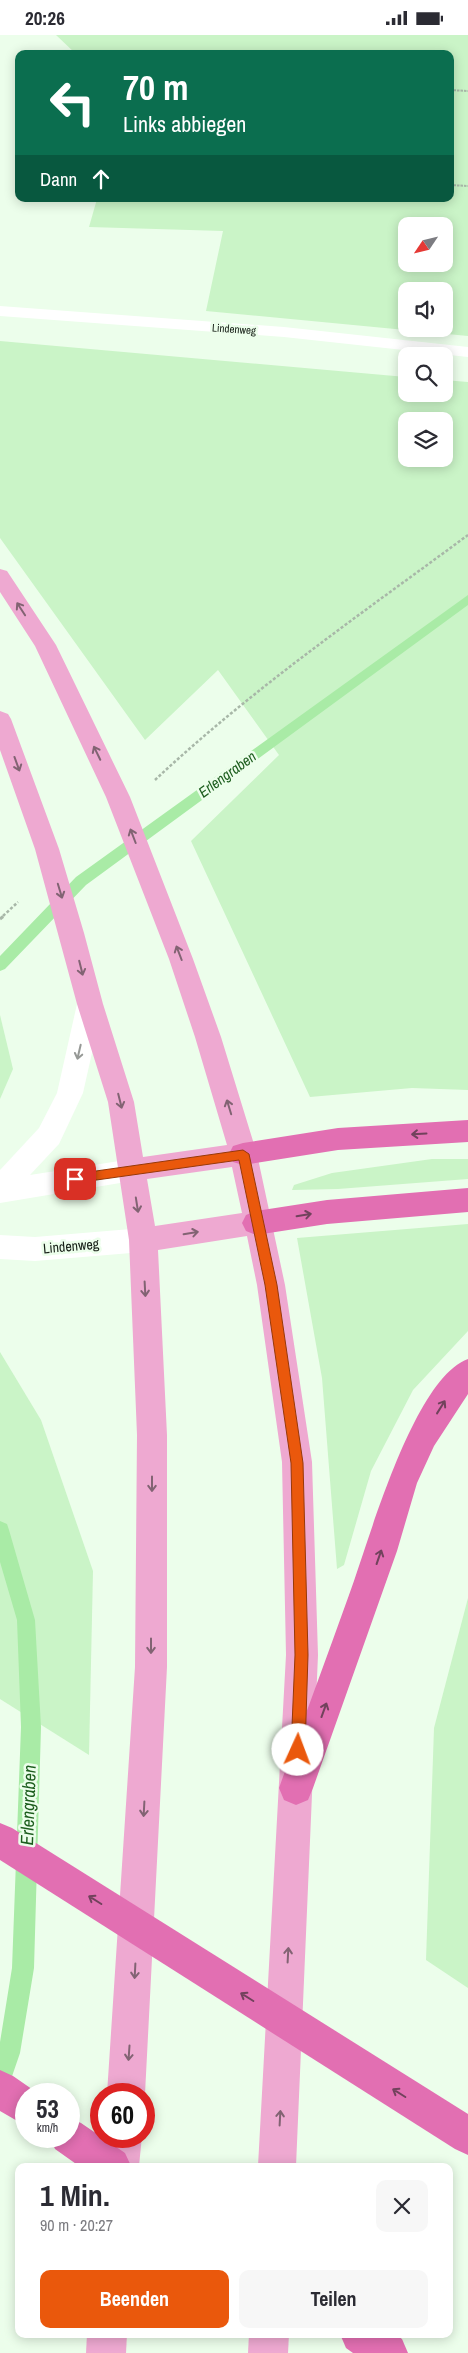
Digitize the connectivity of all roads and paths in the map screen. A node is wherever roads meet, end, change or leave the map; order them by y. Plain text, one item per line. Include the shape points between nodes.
1 (454, 90) edge
2 (468, 91) edge
3 (454, 185) edge
4 (468, 186) edge
5 (0, 311) edge
6 (468, 352) edge
7 (468, 535) edge
8 (0, 576) edge
9 (0, 719) edge
10 (154, 781) dead end
11 (21, 899) dead end
12 (0, 919) edge
13 (90, 1004) junction
14 (468, 1131) edge
15 (243, 1154) junction
16 (132, 1170) junction
17 (0, 1190) edge
18 (468, 1200) edge
19 (256, 1223) junction
20 (143, 1240) junction
21 (0, 1247) edge
22 (468, 1372) edge
23 (296, 1788) junction
24 (0, 1839) edge
25 (127, 2083) edge
26 (0, 2089) edge
27 (15, 2099) edge
28 (454, 2128) edge
29 (80, 2144) edge
30 (122, 2148) edge
31 (108, 2163) edge
32 (120, 2163) edge
33 (277, 2163) edge
34 (107, 2338) edge
35 (269, 2338) edge
36 (366, 2338) edge
37 (106, 2353) edge
38 (268, 2353) edge
39 (388, 2353) edge

1 - 2 path
3 - 4 path
5 - 6 lane, Lindenweg via 284,332
7 - 10 path via 268,681
15 -> 8 main road via 208,1037 118,797 45,645
9 -> 13 main road via 47,849
11 - 12 path
13 -> 16 main road via 121,1102
13 -> 17 street via 70,1093 49,1136
14 -> 15 highway via 338,1139
15 - 16 main road
15 - 19 main road
16 - 17 street
16 -> 20 main road
19 -> 18 highway via 327,1212
20 -> 19 main road
19 - 23 main road via 271,1285 297,1463 302,1655
20 - 21 street, Lindenweg via 35,1249
20 -> 25 main road via 152,1435 151,1667
23 -> 22 highway via 402,1483 423,1436 449,1394
33 -> 23 main road
28 -> 24 highway
26 - 27 highway
29 - 31 highway
30 - 32 main road
34 - 37 main road
35 - 38 main road
36 - 39 highway

